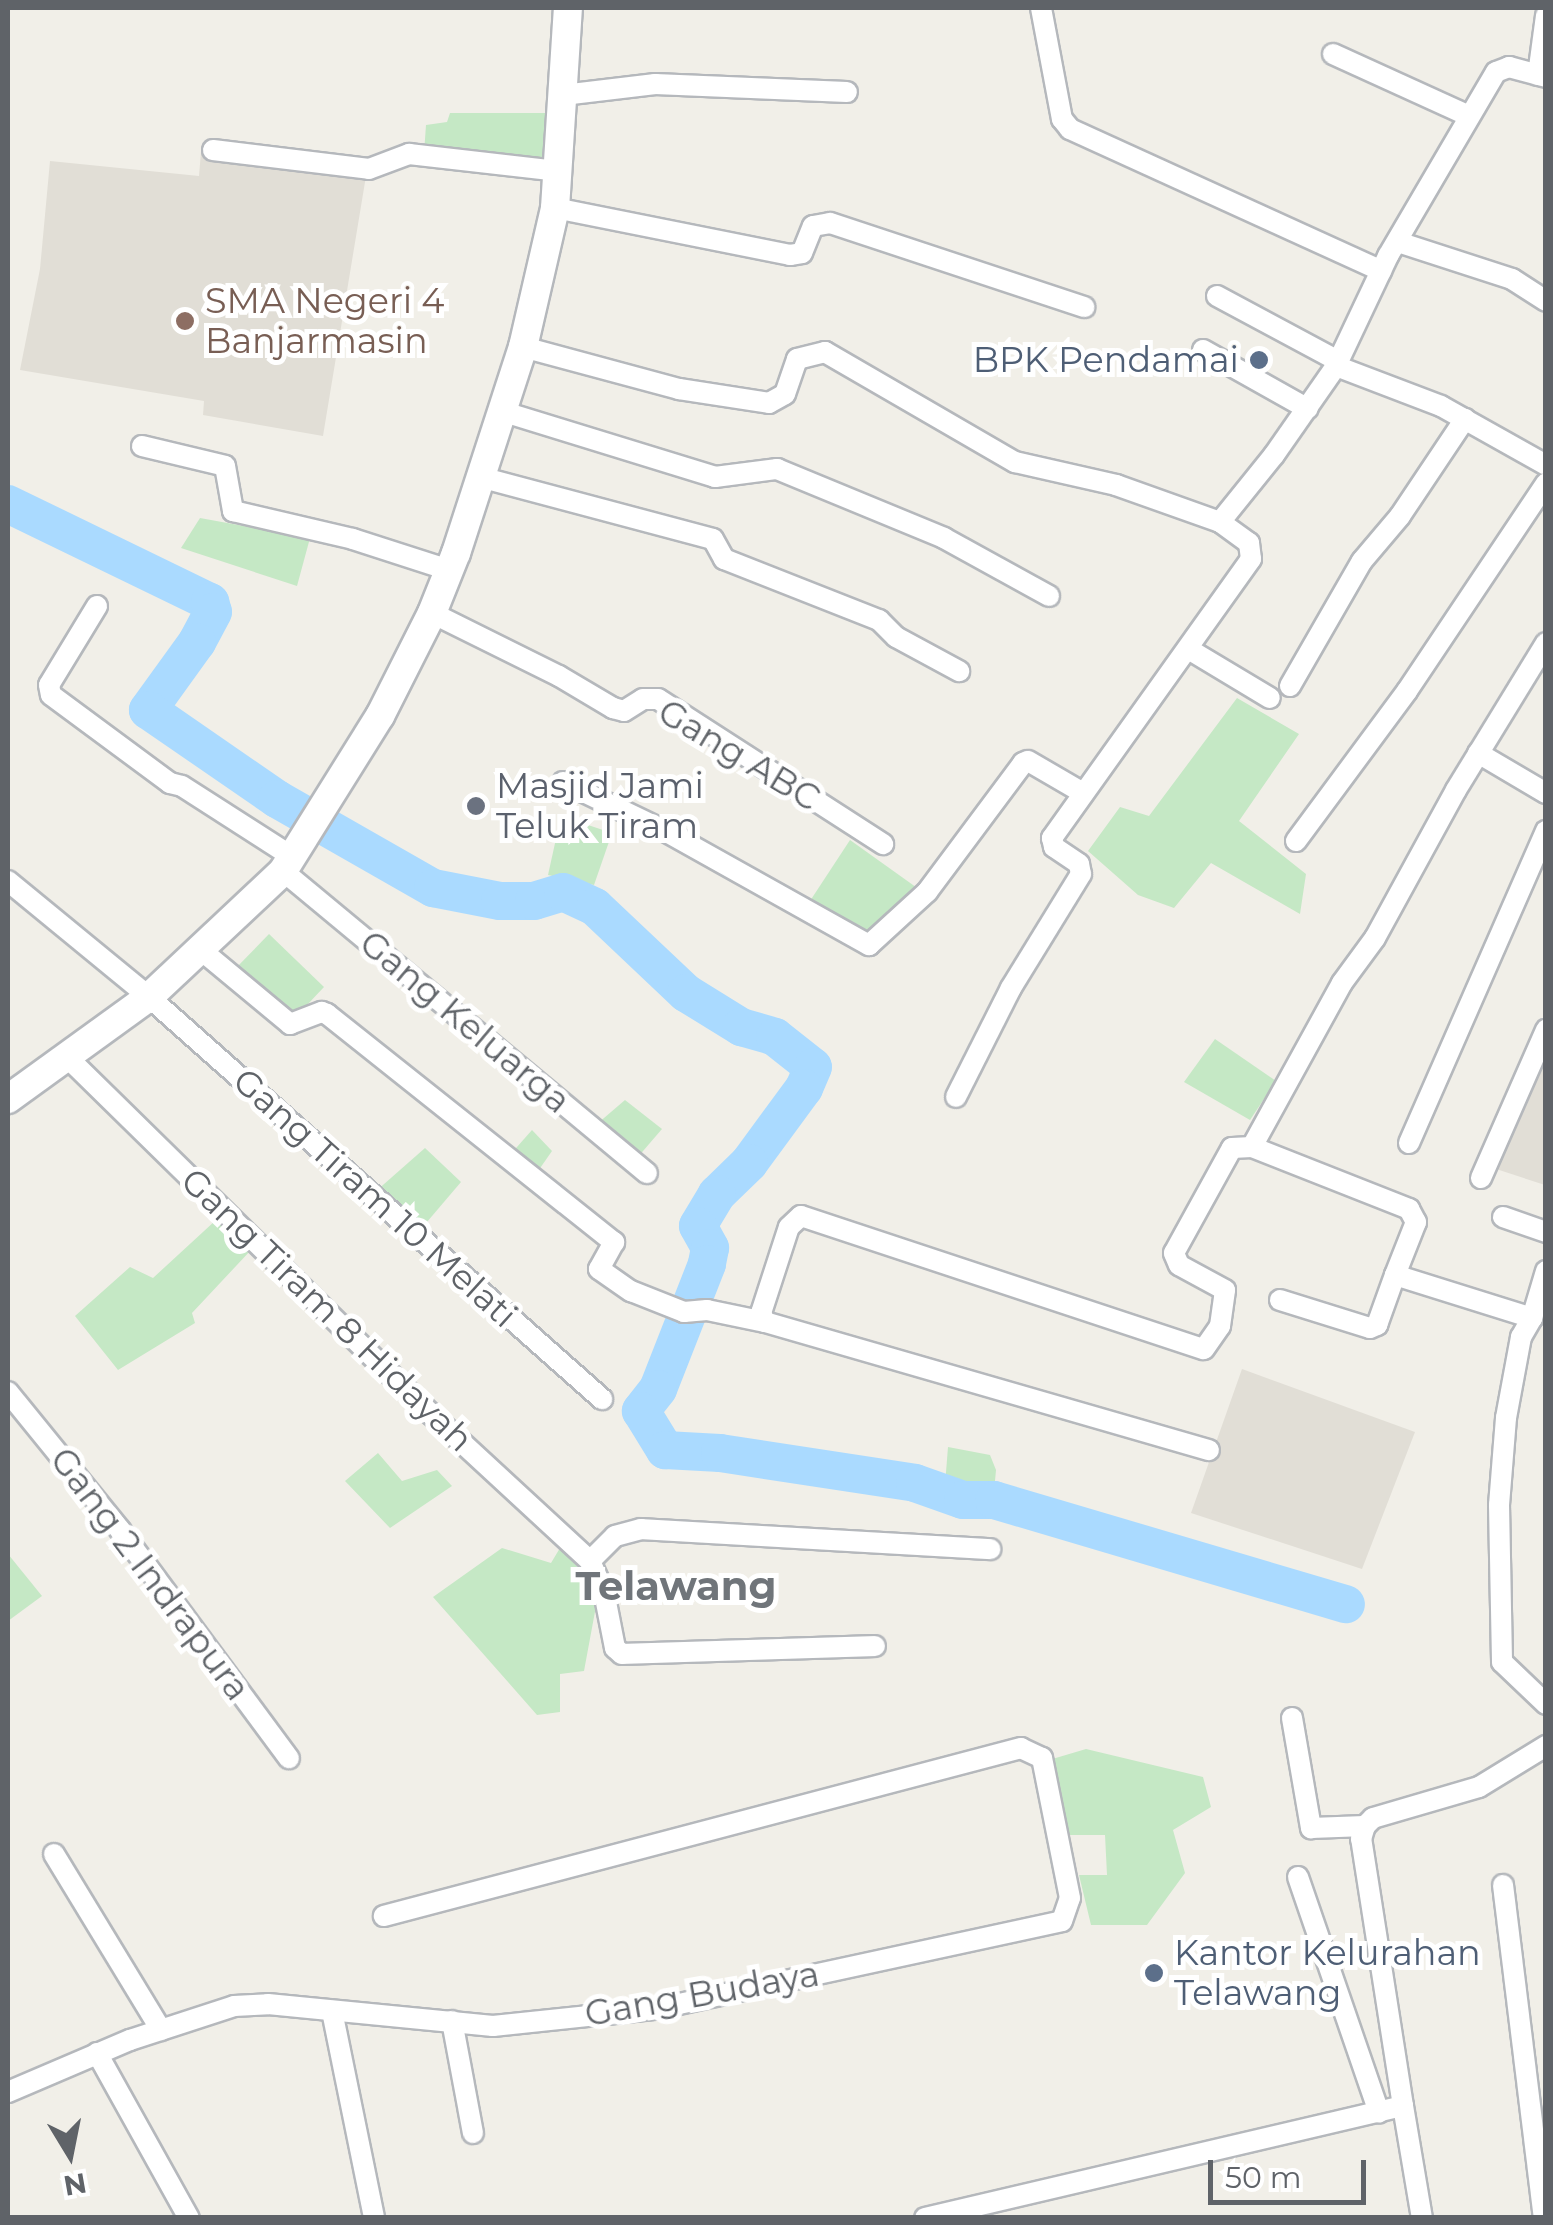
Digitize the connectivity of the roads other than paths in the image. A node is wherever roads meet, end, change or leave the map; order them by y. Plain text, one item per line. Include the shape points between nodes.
1 (568, 8) edge
2 (1041, 8) edge
3 (1546, 16) edge
4 (1334, 54) dead end
5 (1542, 76) edge
6 (846, 92) dead end
7 (564, 94) junction
8 (1470, 116) junction
9 (213, 150) dead end
10 (559, 171) junction
11 (555, 208) junction
12 (1398, 242) junction
13 (1382, 271) junction
14 (1217, 296) dead end
15 (1546, 301) edge
16 (1084, 307) dead end
17 (523, 347) junction
18 (1203, 350) dead end
19 (1337, 363) junction
20 (501, 410) junction
21 (1308, 410) junction
22 (1465, 419) junction
23 (142, 446) dead end
24 (1546, 466) edge
25 (480, 477) junction
26 (1546, 483) edge
27 (1220, 522) junction
28 (449, 570) junction
29 (1049, 596) dead end
30 (97, 606) dead end
31 (432, 613) junction
32 (1546, 643) edge
33 (1190, 650) junction
34 (959, 670) dead end
35 (1290, 686) dead end
36 (1270, 698) dead end
37 (1478, 753) junction
38 (563, 782) dead end
39 (1084, 793) junction
40 (1546, 793) edge
41 (1546, 832) edge
42 (1296, 840) dead end
43 (883, 844) dead end
44 (288, 864) junction
45 (8, 880) edge
46 (202, 950) junction
47 (149, 997) junction
48 (1546, 1030) edge
49 (66, 1056) junction
50 (956, 1096) dead end
51 (8, 1099) edge
52 (1408, 1142) dead end
53 (1252, 1147) junction
54 (647, 1174) dead end
55 (1481, 1178) dead end
56 (1503, 1218) dead end
57 (1546, 1232) edge
58 (1546, 1271) edge
59 (1395, 1275) junction
60 (1280, 1300) dead end
61 (1532, 1318) junction
62 (764, 1322) junction
63 (8, 1392) edge
64 (602, 1400) dead end
65 (1208, 1450) dead end
66 (990, 1549) dead end
67 (590, 1561) junction
68 (874, 1646) dead end
69 (1546, 1704) edge
70 (1292, 1718) dead end
71 (1546, 1746) edge
72 (290, 1758) dead end
73 (1365, 1826) junction
74 (54, 1854) dead end
75 (1298, 1877) dead end
76 (1503, 1884) dead end
77 (384, 1916) dead end
78 (332, 2011) junction
79 (452, 2021) junction
80 (161, 2030) junction
81 (96, 2054) junction
82 (9, 2086) edge
83 (1404, 2106) junction
84 (1378, 2112) junction
85 (473, 2133) dead end
86 (189, 2218) edge
87 (374, 2218) edge
88 (925, 2218) edge
89 (1422, 2218) edge
90 (1544, 2218) edge

1 - 7 street
2 - 13 street via 1062,119 1070,129
3 - 5 street
4 - 8 street
5 - 8 street via 1502,66
6 - 7 street via 656,84
7 - 10 street
8 - 12 street
9 - 10 street via 369,169 409,154
10 - 11 street
11 - 16 street via 790,254 802,253 812,226 830,223
11 - 17 street
12 - 13 street
12 - 15 street via 1512,280
13 - 19 street
14 - 19 street
17 - 20 street
17 - 27 street via 680,389 769,403 785,394 797,359 825,352 1014,462 1116,485
18 - 21 street
19 - 21 street
19 - 22 street
20 - 25 street
20 - 29 street via 715,476 777,469 944,538
21 - 27 street
22 - 24 street
22 - 35 street via 1362,561
23 - 28 street via 224,466 233,510
25 - 28 street
25 - 34 street via 713,538 724,559 879,620 896,637
26 - 42 street
27 - 33 street via 1249,543 1251,559
28 - 31 street
30 - 44 street, Gang Keluarga via 49,685 52,695
31 - 43 street, Gang ABC via 612,708 624,711 658,698
31 - 44 street via 380,716
32 - 37 street
33 - 36 street
33 - 39 street
37 - 40 street
37 - 53 street
38 - 39 street via 869,945 927,892 1023,762
39 - 50 street via 1052,838 1081,874
41 - 52 street
44 - 46 street
44 - 54 street, Gang Keluarga
45 - 47 street, Gang Tiram 10 Melati
46 - 47 street
46 - 62 street via 290,1024 327,1014 614,1242 601,1272 688,1313 706,1310
47 - 49 street
47 - 64 street, Gang Tiram 10 Melati
48 - 55 street
49 - 51 street
49 - 67 street, Gang Tiram 8 Hidayah
53 - 59 street via 1409,1209 1416,1222
53 - 62 street via 1232,1148 1174,1254 1179,1265 1225,1290 1220,1326 1204,1349 800,1216 789,1228 761,1313
56 - 57 street
58 - 61 street
59 - 60 street via 1377,1325 1370,1328
59 - 61 street
61 - 69 street via 1520,1336 1506,1418 1499,1505 1502,1662
62 - 65 street
63 - 72 street, Gang 2 Indrapura
66 - 67 street via 641,1529 615,1536
67 - 68 street via 622,1654
70 - 73 street via 1311,1828
71 - 73 street via 1479,1787
73 - 83 street via 1360,1839
74 - 80 street
75 - 84 street
76 - 90 street
77 - 79 street, Gang Budaya via 1021,1748 1042,1758 1070,1898 1062,1921 656,2009 493,2026
78 - 79 street, Gang Budaya
78 - 80 street, Gang Budaya via 234,2006
78 - 87 street
79 - 85 street
80 - 81 street, Gang Budaya
81 - 82 street, Gang Budaya
81 - 86 street
83 - 84 street
83 - 89 street
84 - 88 street

